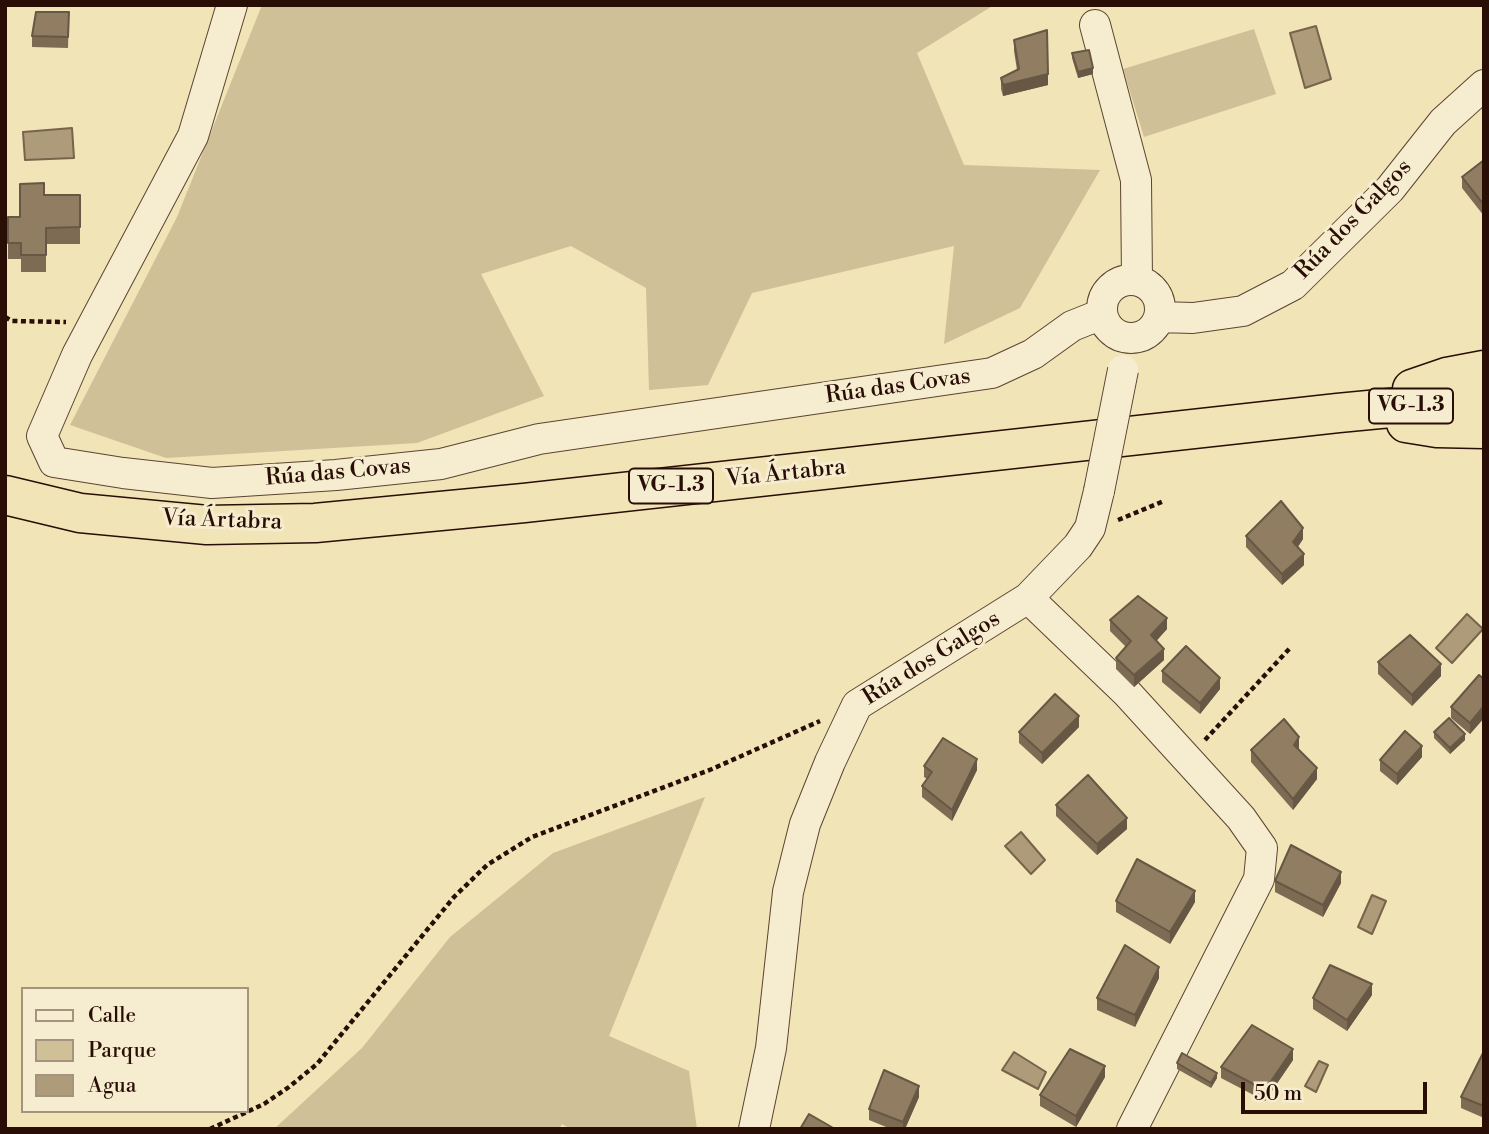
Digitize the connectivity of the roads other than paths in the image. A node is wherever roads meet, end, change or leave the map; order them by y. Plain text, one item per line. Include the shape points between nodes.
1 (232, 5) edge
2 (1095, 25) dead end
3 (1484, 85) edge
4 (1137, 280) junction
5 (1102, 314) junction
6 (1159, 317) junction
7 (1130, 339) junction
8 (1484, 369) edge
9 (1484, 399) edge
10 (1338, 413) junction
11 (1484, 429) edge
12 (5, 495) edge
13 (1028, 598) junction
14 (754, 1129) edge
15 (1132, 1129) edge

1 - 5 street, Rúa das Covas via 193,136 77,355 42,436 54,462 212,483 441,464 539,439 992,373 1033,354 1072,326
2 - 4 street via 1136,180
3 - 6 street, Rúa dos Galgos via 1443,122 1390,189 1293,285 1243,311
4 - 5 street via 1111,288 1104,296
4 - 6 street via 1157,294
5 - 7 street via 1113,333
6 - 7 street via 1149,333
7 - 13 street, Rúa dos Galgos, bridge via 1090,528
8 - 10 highway
9 - 10 highway, Vía Ártabra / VG-1.3
10 - 11 highway via 1437,428
10 - 12 highway, Vía Ártabra / VG-1.3 via 315,523 207,525 80,513
13 - 14 street, Rúa dos Galgos via 857,705 805,824 788,892 771,1048
13 - 15 street via 1127,692 1241,818 1262,848 1258,879

